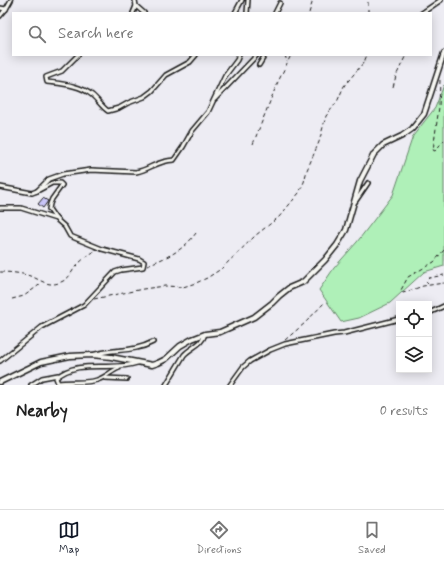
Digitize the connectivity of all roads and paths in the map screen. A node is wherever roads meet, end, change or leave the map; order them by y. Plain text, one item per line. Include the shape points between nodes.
1 (11, 0) edge
2 (135, 0) edge
3 (242, 0) edge
4 (248, 0) edge
5 (313, 0) edge
6 (368, 0) edge
7 (441, 0) edge
8 (280, 3) dead end
9 (136, 6) junction
10 (0, 8) edge
11 (6, 9) junction
12 (133, 12) edge
13 (143, 12) edge
14 (236, 12) edge
15 (247, 12) edge
16 (276, 12) edge
17 (308, 12) edge
18 (368, 12) edge
19 (423, 12) edge
20 (0, 16) edge
21 (444, 53) edge
22 (77, 56) edge
23 (195, 56) edge
24 (239, 56) edge
25 (256, 56) edge
26 (264, 56) edge
27 (285, 56) edge
28 (290, 56) edge
29 (367, 56) edge
30 (406, 56) edge
31 (287, 62) junction
32 (258, 65) dead end
33 (440, 75) dead end
34 (393, 87) dead end
35 (213, 102) junction
36 (444, 140) edge
37 (253, 144) dead end
38 (368, 183) dead end
39 (0, 187) edge
40 (37, 191) junction
41 (354, 204) junction
42 (0, 208) edge
43 (56, 219) junction
44 (196, 233) dead end
45 (102, 249) junction
46 (444, 250) edge
47 (143, 267) junction
48 (0, 272) edge
49 (444, 275) edge
50 (42, 283) junction
51 (444, 283) edge
52 (430, 285) junction
53 (12, 299) dead end
54 (88, 301) junction
55 (325, 302) dead end
56 (444, 306) edge
57 (432, 312) edge
58 (396, 320) edge
59 (205, 334) junction
60 (284, 341) dead end
61 (153, 342) dead end
62 (92, 355) junction
63 (0, 360) edge
64 (137, 363) junction
65 (123, 367) junction
66 (60, 374) junction
67 (103, 378) junction
68 (126, 380) dead end
69 (0, 382) edge
70 (60, 384) edge
71 (31, 385) edge
72 (166, 385) edge
73 (230, 385) edge

1 - 11 street
2 - 9 street
3 - 14 street
4 - 15 street
5 - 17 path
6 - 18 path
7 - 19 street
8 - 16 street
9 - 12 street
9 - 13 street
10 - 11 street
11 - 20 street
21 - 41 street via 424,114 402,136 383,144 374,154 360,181
22 - 23 street via 62,71 46,77 47,82 83,89 108,111 144,97 166,75 190,62
24 - 35 street via 225,76
25 - 35 street
26 - 32 street
27 - 31 path
28 - 31 path
29 - 54 path via 326,116 319,142 299,192 278,217 221,269 207,278 183,287 143,289
30 - 34 path
31 - 37 path
33 - 36 path via 433,150 435,151
35 - 40 street via 174,160 162,161 136,172 91,170 63,174 49,179
38 - 41 street
39 - 40 street
40 - 43 street via 52,183 62,185 50,204 49,210
41 - 59 street via 346,230 337,245 303,282 289,288 254,317 220,332
42 - 43 street via 21,208
43 - 45 street via 70,236
44 - 47 path via 185,247
45 - 47 street via 139,259 144,262
45 - 50 path via 87,256 63,281 53,284
46 - 52 path via 434,262 408,277 401,290 406,292
47 - 54 street via 115,272
48 - 50 path via 28,275
49 - 52 path via 429,278 426,282
50 - 53 path via 24,296
51 - 52 path
54 - 63 street via 42,327
55 - 60 path
56 - 57 street
58 - 73 street via 285,344 250,361
59 - 64 street via 180,346 158,363
59 - 72 street via 198,345 184,355
61 - 62 street via 137,348
62 - 64 street
62 - 69 street via 70,356 41,362
64 - 65 street
65 - 66 street via 92,366
65 - 67 street
66 - 70 street via 56,378
66 - 71 street via 42,378
67 - 68 street
67 - 70 street

